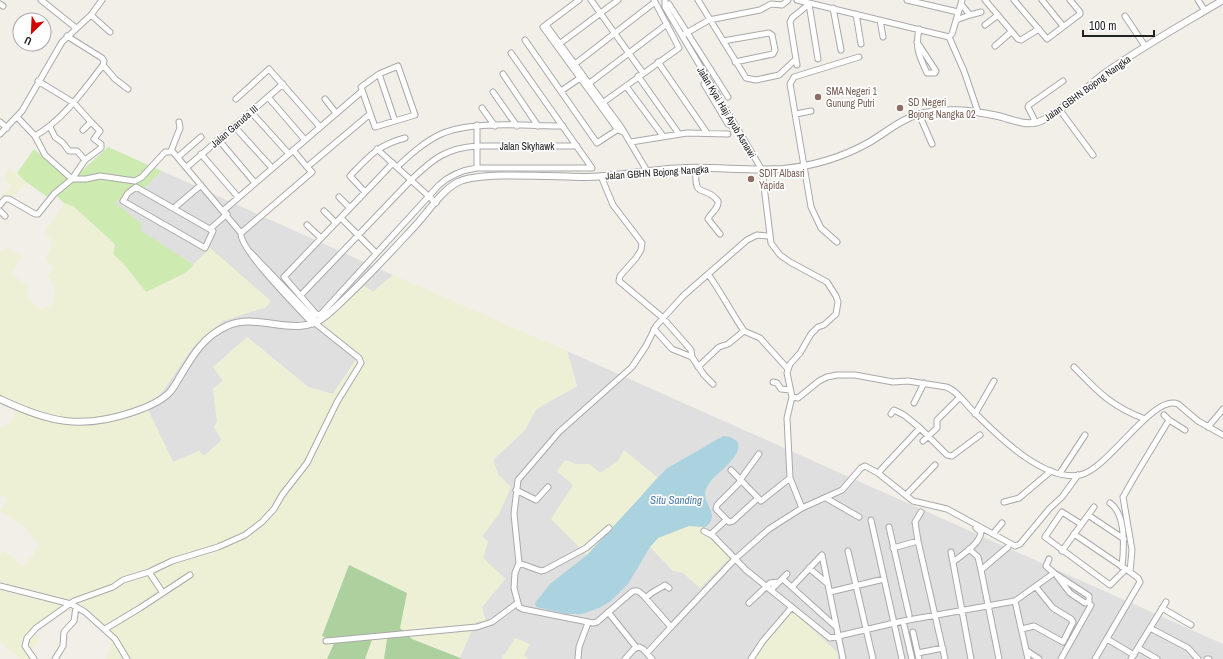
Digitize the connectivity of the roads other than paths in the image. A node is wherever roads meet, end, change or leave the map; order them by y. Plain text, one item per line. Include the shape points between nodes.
1 (41, 0) edge
2 (102, 0) edge
3 (578, 0) edge
4 (591, 0) edge
5 (618, 0) edge
6 (664, 0) edge
7 (698, 0) edge
8 (788, 0) edge
9 (798, 0) edge
10 (907, 0) edge
11 (985, 0) edge
12 (1014, 0) edge
13 (1042, 0) edge
14 (1070, 0) edge
15 (1198, 0) edge
16 (1222, 0) edge
17 (654, 1) edge
18 (807, 2) edge
19 (961, 2) edge
20 (669, 4) dead end
21 (832, 8) junction
22 (1205, 11) junction
23 (958, 12) junction
24 (981, 12) dead end
25 (600, 14) junction
26 (856, 14) junction
27 (998, 14) junction
28 (91, 15) junction
29 (970, 15) junction
30 (1125, 16) dead end
31 (709, 20) junction
32 (880, 20) junction
33 (956, 20) junction
34 (667, 24) junction
35 (985, 25) dead end
36 (1063, 26) junction
37 (76, 28) junction
38 (919, 29) junction
39 (1039, 29) junction
40 (110, 32) dead end
41 (1011, 32) junction
42 (614, 33) junction
43 (685, 34) junction
44 (67, 36) junction
45 (883, 37) dead end
46 (949, 37) junction
47 (525, 40) dead end
48 (723, 41) junction
49 (917, 42) junction
50 (861, 44) dead end
51 (559, 45) junction
52 (995, 46) dead end
53 (1146, 46) junction
54 (841, 50) dead end
55 (511, 53) dead end
56 (629, 53) junction
57 (859, 57) dead end
58 (796, 59) junction
59 (818, 59) dead end
60 (658, 62) junction
61 (735, 62) junction
62 (575, 64) junction
63 (103, 65) junction
64 (797, 65) dead end
65 (643, 73) junction
66 (379, 74) junction
67 (503, 74) dead end
68 (638, 76) junction
69 (582, 77) junction
70 (38, 81) junction
71 (708, 81) junction
72 (1063, 81) dead end
73 (283, 84) junction
74 (587, 84) junction
75 (626, 86) junction
76 (128, 89) dead end
77 (361, 92) junction
78 (493, 92) dead end
79 (561, 92) junction
80 (268, 97) junction
81 (718, 98) junction
82 (236, 99) dead end
83 (325, 99) dead end
84 (74, 103) junction
85 (602, 104) junction
86 (482, 108) dead end
87 (1059, 109) junction
88 (811, 111) dead end
89 (251, 112) junction
90 (978, 112) junction
91 (336, 114) junction
92 (370, 114) junction
93 (796, 114) junction
94 (919, 114) junction
95 (17, 117) junction
96 (395, 121) junction
97 (0, 122) edge
98 (91, 122) junction
99 (179, 122) dead end
100 (1036, 123) junction
101 (477, 125) junction
102 (234, 126) junction
103 (495, 126) junction
104 (517, 126) junction
105 (538, 126) junction
106 (563, 126) junction
107 (50, 127) junction
108 (320, 127) junction
109 (7, 128) junction
110 (621, 129) junction
111 (83, 130) dead end
112 (738, 130) junction
113 (707, 133) junction
114 (0, 134) edge
115 (679, 134) junction
116 (728, 134) dead end
117 (35, 136) junction
118 (663, 136) junction
119 (201, 137) dead end
120 (405, 138) dead end
121 (218, 140) junction
122 (305, 140) junction
123 (632, 142) junction
124 (932, 144) dead end
125 (477, 146) junction
126 (577, 146) junction
127 (377, 149) junction
128 (171, 151) junction
129 (291, 152) junction
130 (201, 154) junction
131 (1093, 155) dead end
132 (178, 157) junction
133 (85, 160) junction
134 (393, 163) junction
135 (187, 167) junction
136 (307, 167) junction
137 (397, 167) junction
138 (804, 167) junction
139 (272, 168) junction
140 (477, 168) junction
141 (592, 168) junction
142 (696, 168) junction
143 (762, 170) junction
144 (647, 171) junction
145 (599, 177) junction
146 (72, 179) junction
147 (411, 180) junction
148 (255, 183) junction
149 (201, 185) junction
150 (365, 192) junction
151 (429, 196) junction
152 (238, 197) junction
153 (339, 197) dead end
154 (436, 203) junction
155 (0, 205) edge
156 (174, 208) junction
157 (350, 208) junction
158 (0, 211) edge
159 (324, 211) dead end
160 (225, 212) junction
161 (5, 216) dead end
162 (341, 218) junction
163 (336, 223) junction
164 (307, 225) dead end
165 (210, 228) junction
166 (241, 233) junction
167 (720, 234) dead end
168 (359, 235) junction
169 (768, 236) junction
170 (321, 238) junction
171 (836, 242) dead end
172 (376, 253) junction
173 (708, 274) junction
174 (300, 296) junction
175 (663, 318) junction
176 (315, 323) junction
177 (654, 329) junction
178 (744, 331) junction
179 (692, 357) junction
180 (698, 366) junction
181 (1074, 367) dead end
182 (788, 369) junction
183 (994, 381) dead end
184 (773, 382) dead end
185 (924, 383) junction
186 (713, 384) dead end
187 (790, 390) junction
188 (792, 397) junction
189 (960, 397) junction
190 (0, 399) edge
191 (914, 403) dead end
192 (1223, 409) edge
193 (891, 414) dead end
194 (975, 414) junction
195 (1164, 415) dead end
196 (1145, 419) junction
197 (1169, 420) junction
198 (1208, 427) junction
199 (920, 428) junction
200 (1185, 430) dead end
201 (980, 435) dead end
202 (1085, 435) dead end
203 (1223, 435) edge
204 (928, 436) junction
205 (923, 441) dead end
206 (759, 454) dead end
207 (935, 465) dead end
208 (730, 470) dead end
209 (1051, 471) junction
210 (878, 472) junction
211 (1060, 473) junction
212 (1078, 475) junction
213 (790, 478) junction
214 (740, 480) junction
215 (548, 487) dead end
216 (516, 490) junction
217 (906, 495) junction
218 (758, 498) junction
219 (826, 498) junction
220 (1004, 502) dead end
221 (1110, 503) dead end
222 (1094, 507) dead end
223 (802, 508) junction
224 (921, 512) dead end
225 (1088, 515) junction
226 (859, 517) dead end
227 (959, 519) dead end
228 (726, 520) junction
229 (871, 520) dead end
230 (1002, 523) dead end
231 (1081, 524) junction
232 (889, 527) dead end
233 (609, 528) dead end
234 (704, 531) dead end
235 (711, 534) junction
236 (993, 534) junction
237 (1074, 534) junction
238 (1124, 539) junction
239 (918, 541) junction
240 (1008, 547) dead end
241 (893, 548) junction
242 (969, 549) junction
243 (848, 551) dead end
244 (1062, 551) junction
245 (951, 552) dead end
246 (978, 557) junction
247 (1049, 559) dead end
248 (734, 560) junction
249 (953, 562) junction
250 (519, 563) junction
251 (987, 564) junction
252 (809, 568) junction
253 (1126, 569) junction
254 (982, 570) junction
255 (149, 572) junction
256 (787, 574) dead end
257 (190, 575) dead end
258 (1055, 575) junction
259 (884, 579) junction
260 (786, 581) dead end
261 (779, 582) junction
262 (828, 584) junction
263 (0, 586) edge
264 (766, 586) junction
265 (856, 586) junction
266 (792, 587) junction
267 (1036, 587) junction
268 (669, 588) dead end
269 (771, 590) junction
270 (830, 592) junction
271 (163, 593) junction
272 (646, 598) junction
273 (1015, 601) junction
274 (1166, 602) dead end
275 (749, 603) dead end
276 (71, 604) junction
277 (516, 604) junction
278 (1091, 605) dead end
279 (988, 606) junction
280 (76, 607) junction
281 (792, 607) junction
282 (1162, 608) junction
283 (963, 610) junction
284 (608, 612) junction
285 (909, 615) dead end
286 (936, 616) junction
287 (903, 621) junction
288 (588, 623) junction
289 (894, 624) junction
290 (1191, 625) dead end
291 (836, 626) junction
292 (671, 627) junction
293 (1150, 628) junction
294 (105, 629) junction
295 (1022, 629) junction
296 (866, 630) junction
297 (913, 632) dead end
298 (838, 636) junction
299 (1108, 639) junction
300 (326, 641) dead end
301 (636, 647) junction
302 (943, 648) junction
303 (1138, 648) junction
304 (1027, 652) junction
305 (647, 653) junction
306 (918, 656) edge
307 (1132, 657) edge
308 (34, 659) edge
309 (55, 659) edge
310 (127, 659) edge
311 (578, 659) edge
312 (625, 659) edge
313 (652, 659) edge
314 (751, 659) edge
315 (843, 659) edge
316 (872, 659) edge
317 (902, 659) edge
318 (912, 659) edge
319 (945, 659) edge
320 (971, 659) edge
321 (999, 659) edge
322 (1028, 659) edge
323 (1039, 659) edge
324 (1061, 659) edge
325 (1095, 659) edge
326 (1157, 659) edge
327 (1198, 659) edge

1 - 37 street
2 - 28 street
3 - 51 street via 546,24
4 - 25 street
5 - 25 street
6 - 43 street, Jalan Kyai Haji Ayub Asnawi via 665,7
7 - 31 street
8 - 31 street via 782,5 770,4 760,10
9 - 18 street
10 - 23 street
11 - 27 street
12 - 39 street
13 - 36 street
14 - 36 street via 1080,13
15 - 22 street
16 - 22 street, Jalan GBHN Bojong Nangka
17 - 34 street
17 - 42 street
18 - 21 street
18 - 58 street via 790,22
18 - 59 street
19 - 23 street
19 - 29 street
20 - 43 street
21 - 26 street
21 - 54 street
22 - 53 street, Jalan GBHN Bojong Nangka
23 - 33 street
24 - 29 street
25 - 42 street
25 - 51 street
26 - 32 street
26 - 50 street
27 - 35 street
27 - 41 street
28 - 37 street
28 - 40 street
29 - 33 street
30 - 53 street
31 - 43 street
31 - 48 street
32 - 38 street
32 - 45 street
33 - 46 street
34 - 56 street
34 - 60 street via 679,47
36 - 39 street via 1047,39
37 - 44 street
38 - 46 street
38 - 49 street
39 - 41 street via 1020,40
41 - 52 street
42 - 56 street
42 - 62 street
43 - 71 street, Jalan Kyai Haji Ayub Asnawi
43 - 81 street via 727,95
44 - 63 street via 102,58
44 - 70 street
46 - 90 street via 964,70
47 - 79 street
48 - 61 street
48 - 61 street via 770,33 772,35 773,54
49 - 49 street via 917,50 927,73 935,72
51 - 62 street
51 - 69 street
53 - 87 street, Jalan GBHN Bojong Nangka via 1101,76
55 - 106 street
56 - 65 street
56 - 74 street
57 - 93 street via 792,79 790,84
58 - 61 street via 779,75 756,80 746,78
58 - 64 street
60 - 65 street
60 - 113 street
62 - 69 street
63 - 76 street
63 - 84 street
65 - 68 street
66 - 77 street via 361,87
66 - 96 street
66 - 96 street via 399,66 415,114
67 - 105 street
68 - 75 street
68 - 115 street
69 - 74 street
69 - 79 street
70 - 84 street
70 - 95 street
71 - 81 street, Jalan Kyai Haji Ayub Asnawi
71 - 112 street via 704,84 707,90 728,124
72 - 100 street via 1029,105
73 - 80 street, Jalan Garuda III
73 - 82 street via 268,69
73 - 108 street
74 - 85 street
75 - 85 street
75 - 118 street
77 - 91 street
77 - 92 street
78 - 104 street
79 - 110 street via 597,143
80 - 89 street, Jalan Garuda III
80 - 122 street
81 - 112 street, Jalan Kyai Haji Ayub Asnawi
83 - 91 street
84 - 98 street
84 - 107 street
85 - 110 street
86 - 103 street
87 - 100 street, Jalan GBHN Bojong Nangka
87 - 131 street
88 - 93 street
89 - 102 street, Jalan Garuda III
89 - 129 street
90 - 94 street, Jalan GBHN Bojong Nangka via 946,109
90 - 100 street, Jalan GBHN Bojong Nangka via 1024,123
91 - 108 street
92 - 96 street via 375,127
92 - 136 street
93 - 138 street
94 - 124 street
94 - 138 street, Jalan GBHN Bojong Nangka via 904,120 866,144
95 - 109 street
95 - 117 street
97 - 109 street
98 - 111 street
98 - 133 street via 100,132 94,141 102,146
99 - 128 street via 180,128
101 - 103 street
101 - 125 street
101 - 137 street via 441,134 419,147
102 - 121 street, Jalan Garuda III
102 - 139 street
103 - 104 street
104 - 105 street
105 - 106 street
106 - 126 street
107 - 117 street
107 - 133 street via 56,138 69,151 76,151
108 - 122 street
109 - 114 street
110 - 123 street
112 - 143 street, Jalan Kyai Haji Ayub Asnawi
113 - 115 street
113 - 116 street
115 - 118 street
117 - 146 street via 51,163
118 - 123 street
119 - 132 street
120 - 127 street
121 - 130 street, Jalan Garuda III
121 - 148 street
122 - 129 street
123 - 144 street
125 - 126 street, Jalan Skyhawk
125 - 140 street
125 - 147 street, Jalan Skyhawk via 462,147 441,155
126 - 141 street
127 - 134 street
127 - 150 street via 350,176
128 - 132 street
128 - 146 street via 165,152 135,181 100,176
129 - 136 street
129 - 139 street
130 - 135 street, Jalan Garuda III
130 - 152 street
132 - 135 street
133 - 146 street
134 - 137 street
134 - 150 street
135 - 149 street
136 - 166 street via 312,172
137 - 147 street
138 - 143 street, Jalan GBHN Bojong Nangka
138 - 171 street via 815,218 821,228
139 - 148 street
140 - 141 street
140 - 151 street via 464,170 448,178
141 - 145 street
142 - 143 street, Jalan GBHN Bojong Nangka
142 - 144 street, Jalan GBHN Bojong Nangka
142 - 167 street via 696,186 718,201 717,208 708,219
143 - 169 street, Jalan Kyai Haji Ayub Asnawi via 767,201
144 - 145 street, Jalan GBHN Bojong Nangka
145 - 154 street, Jalan GBHN Bojong Nangka via 473,177 451,186
145 - 175 street via 613,205 642,243 641,250 620,276 619,281
146 - 155 street via 54,194 36,215 9,199
147 - 151 street
147 - 168 street, Jalan Skyhawk
148 - 152 street
149 - 156 street
149 - 160 street
150 - 157 street
151 - 154 street
151 - 172 street
152 - 160 street
153 - 157 street
154 - 176 street, Jalan GBHN Bojong Nangka via 349,294
156 - 165 street
156 - 165 street via 136,187 122,200 204,248 213,232
157 - 162 street
158 - 161 street
159 - 163 street
160 - 165 street
160 - 166 street
162 - 163 street
162 - 168 street
163 - 170 street
164 - 170 street
166 - 176 street via 241,239 253,258
168 - 172 street
168 - 174 street, Jalan Skyhawk
169 - 173 street via 757,235 747,240
169 - 182 street, Jalan Kyai Haji Ayub Asnawi via 770,243 780,255 831,286 838,302 833,318 811,334
170 - 174 street via 284,277
172 - 174 street via 321,314 317,314
173 - 175 street
173 - 178 street
175 - 177 street
175 - 179 street via 691,350
176 - 190 street via 296,326 249,322 228,325 204,341 194,352 169,393 151,405 123,416 76,424 34,414
176 - 255 street via 361,363 337,402 307,463 274,509 251,530 218,547 172,561
177 - 179 street via 672,348
177 - 216 street via 632,367 558,432 518,480
178 - 180 street via 728,344 719,347
178 - 182 street via 760,338
179 - 180 street
180 - 186 street
181 - 196 street via 1100,394 1123,410
182 - 187 street
183 - 194 street
184 - 187 street via 781,388
185 - 188 street via 908,380 893,382 855,375 833,376 818,381 798,398
185 - 189 street via 949,388
185 - 191 street
187 - 188 street
188 - 213 street via 787,418
189 - 194 street
189 - 204 street via 937,420 937,428
192 - 198 street
193 - 199 street via 894,410
194 - 209 street via 1022,455
195 - 197 street
196 - 198 street via 1165,404 1174,403
196 - 212 street via 1097,467
197 - 200 street
197 - 253 street via 1123,498 1132,550
198 - 203 street
199 - 204 street
199 - 210 street
201 - 204 street via 952,456
202 - 211 street
204 - 205 street
206 - 214 street
207 - 217 street
208 - 214 street
209 - 211 street
209 - 220 street via 1019,498
210 - 217 street
210 - 219 street via 863,467 842,490
211 - 212 street
212 - 236 street via 1020,544 1015,546
213 - 218 street via 763,501
213 - 223 street
214 - 218 street
214 - 228 street via 717,505 716,510
215 - 216 street via 536,500
216 - 250 street via 514,514
217 - 236 street via 917,503 947,509
218 - 228 street via 733,521
219 - 223 street
219 - 226 street
221 - 238 street via 1118,512
222 - 225 street
223 - 248 street via 775,524
224 - 239 street via 916,522
225 - 231 street
225 - 238 street
227 - 242 street via 981,532 980,537
228 - 235 street
229 - 259 street
230 - 236 street
231 - 237 street
231 - 244 street via 1065,512 1060,514 1045,537
232 - 241 street
233 - 250 street via 580,552 545,570 540,571
234 - 235 street
235 - 248 street
237 - 244 street
237 - 253 street
238 - 253 street
239 - 241 street
239 - 286 street
240 - 251 street
241 - 285 street
242 - 246 street
242 - 249 street
243 - 265 street
244 - 253 street via 1110,585
245 - 249 street
246 - 251 street
246 - 254 street
247 - 258 street via 1046,566
248 - 264 street
248 - 292 street
249 - 283 street
250 - 277 street via 515,573
251 - 254 street
252 - 262 street
252 - 262 street via 822,555
252 - 266 street
253 - 299 street via 1138,578 1140,585
254 - 279 street
255 - 271 street
255 - 276 street via 123,580 113,587
256 - 261 street
257 - 271 street
258 - 258 street via 1070,593 1085,603 1089,602 1089,596
258 - 267 street
259 - 265 street
259 - 289 street
260 - 266 street
261 - 264 street via 772,581
261 - 269 street
262 - 270 street
263 - 276 street
264 - 269 street
264 - 275 street
265 - 270 street
265 - 296 street
266 - 291 street
267 - 273 street
267 - 295 street via 1054,610 1071,619 1071,627 1063,642 1034,626
268 - 272 street via 665,585 660,590 651,592
269 - 281 street
270 - 291 street
271 - 294 street
272 - 284 street via 640,592 633,592
272 - 292 street
273 - 279 street
273 - 295 street
274 - 282 street
276 - 280 street
276 - 308 street via 43,622 27,638 25,646
277 - 288 street via 523,609
277 - 300 street via 492,622 477,627
278 - 324 street
279 - 283 street
279 - 321 street
280 - 294 street
280 - 309 street via 74,621 64,632 63,646
281 - 298 street via 827,637
281 - 314 street
282 - 290 street
282 - 293 street
283 - 286 street
283 - 320 street
284 - 288 street via 597,622
284 - 301 street
286 - 287 street
286 - 302 street
287 - 289 street
287 - 318 street
288 - 311 street via 579,647
289 - 296 street
289 - 317 street
291 - 298 street
292 - 305 street
293 - 303 street
293 - 327 street via 1188,648
294 - 310 street via 119,644
295 - 304 street
296 - 298 street
296 - 316 street
297 - 306 street
298 - 315 street
299 - 307 street
299 - 325 street
301 - 305 street via 641,647
301 - 312 street
302 - 306 street
302 - 319 street
303 - 307 street
303 - 326 street
304 - 322 street
304 - 323 street
305 - 313 street

